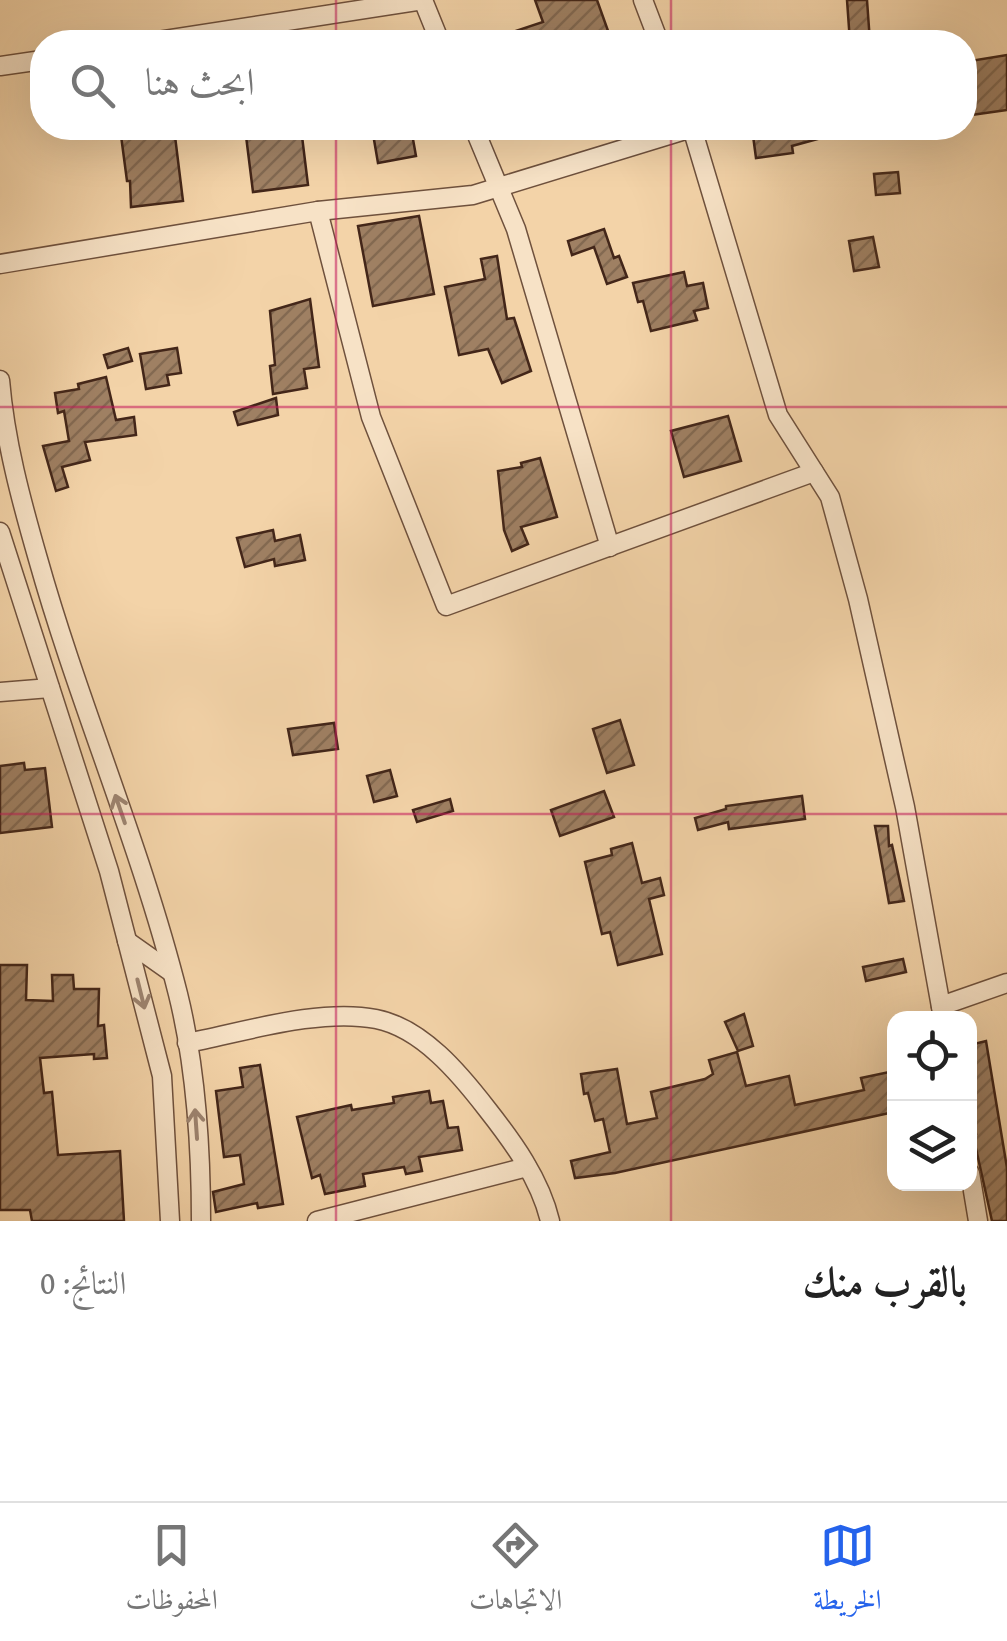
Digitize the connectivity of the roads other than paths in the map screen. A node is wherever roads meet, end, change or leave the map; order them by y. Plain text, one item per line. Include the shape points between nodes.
1 (423, 0) edge
2 (643, 0) edge
3 (229, 30) edge
4 (435, 30) edge
5 (654, 30) edge
6 (30, 62) edge
7 (0, 66) edge
8 (479, 140) edge
9 (653, 140) edge
10 (696, 140) edge
11 (498, 187) junction
12 (318, 211) junction
13 (0, 264) edge
14 (0, 380) edge
15 (814, 472) junction
16 (0, 532) edge
17 (610, 546) junction
18 (50, 688) junction
19 (0, 692) edge
20 (127, 941) junction
21 (171, 972) junction
22 (1007, 982) edge
23 (942, 1011) edge
24 (944, 1011) edge
25 (188, 1043) junction
26 (527, 1168) junction
27 (973, 1191) edge
28 (380, 1214) edge
29 (170, 1221) edge
30 (201, 1221) edge
31 (317, 1221) edge
32 (550, 1221) edge
33 (978, 1221) edge

1 - 3 street
1 - 4 street
2 - 5 street
6 - 7 street
8 - 11 street
9 - 11 street
10 - 15 street via 778,415
11 - 12 street
11 - 17 street
12 - 13 street
12 - 17 street via 371,417 446,606
21 -> 14 street via 54,618 15,478
15 - 17 street
15 - 23 street via 830,497 858,599 906,808
16 - 18 street
18 - 19 street
18 - 20 street
20 - 21 street
20 -> 29 street via 162,1076
21 - 25 street
22 - 24 street
25 - 26 street via 341,1016 380,1019 419,1038 467,1083
30 -> 25 street
26 - 28 street
26 - 32 street
27 - 33 street
28 - 31 street

